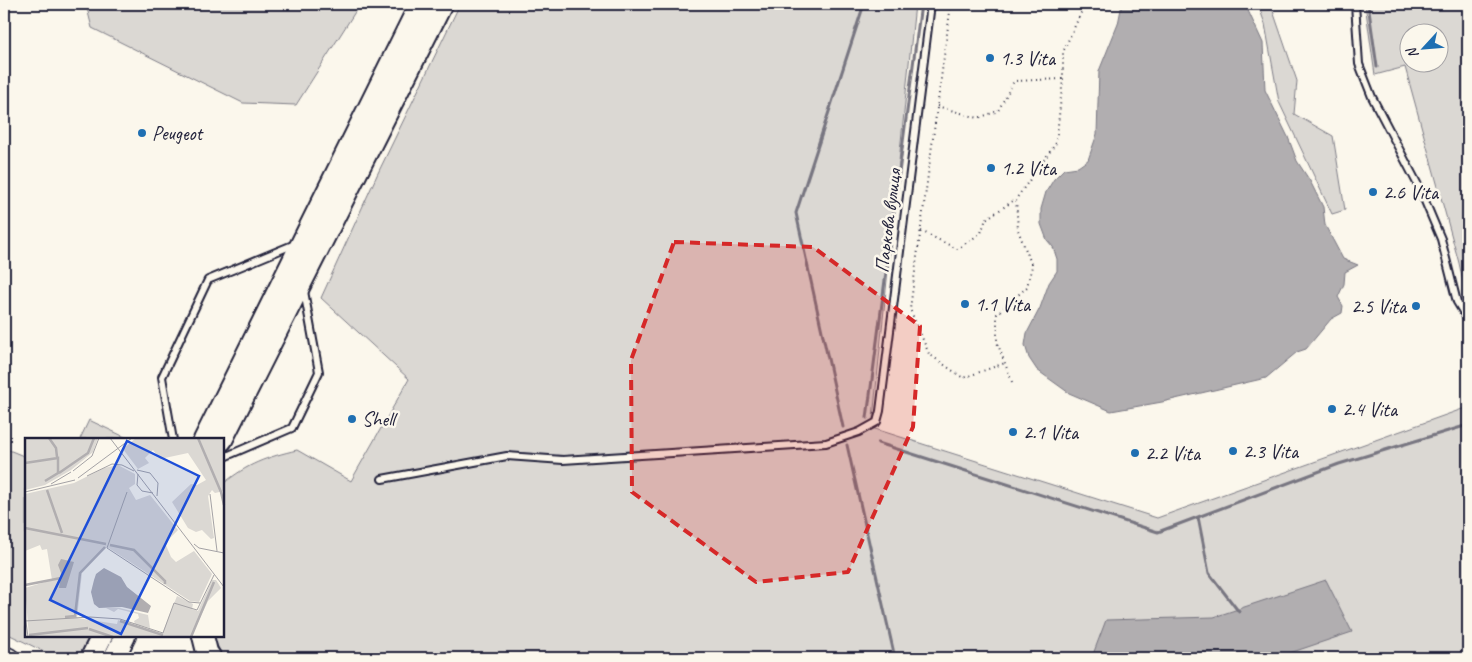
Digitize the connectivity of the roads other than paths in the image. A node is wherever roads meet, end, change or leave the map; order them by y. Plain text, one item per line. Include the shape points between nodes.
1 (420, 4) edge
2 (442, 4) edge
3 (931, 4) edge
4 (1355, 4) edge
5 (303, 241) junction
6 (302, 281) junction
7 (1468, 320) edge
8 (173, 438) edge
9 (205, 438) edge
10 (223, 438) edge
11 (224, 457) edge
12 (382, 479) dead end
13 (102, 637) edge
14 (124, 637) edge
15 (203, 637) edge
16 (4, 656) edge
17 (10, 658) edge
18 (91, 658) edge
19 (114, 658) edge
20 (211, 658) edge

1 - 5 main road
2 - 6 main road
3 - 12 lane, Паркова вулиця via 877,422 826,443 563,460 507,456
4 - 7 lane via 1359,64 1372,97 1419,187 1441,239 1457,302
5 - 8 lane via 208,280 162,376
5 - 9 main road
6 - 10 main road
6 - 11 lane via 319,372 292,428
13 - 18 main road
14 - 19 main road
15 - 20 main road
16 - 17 main road

